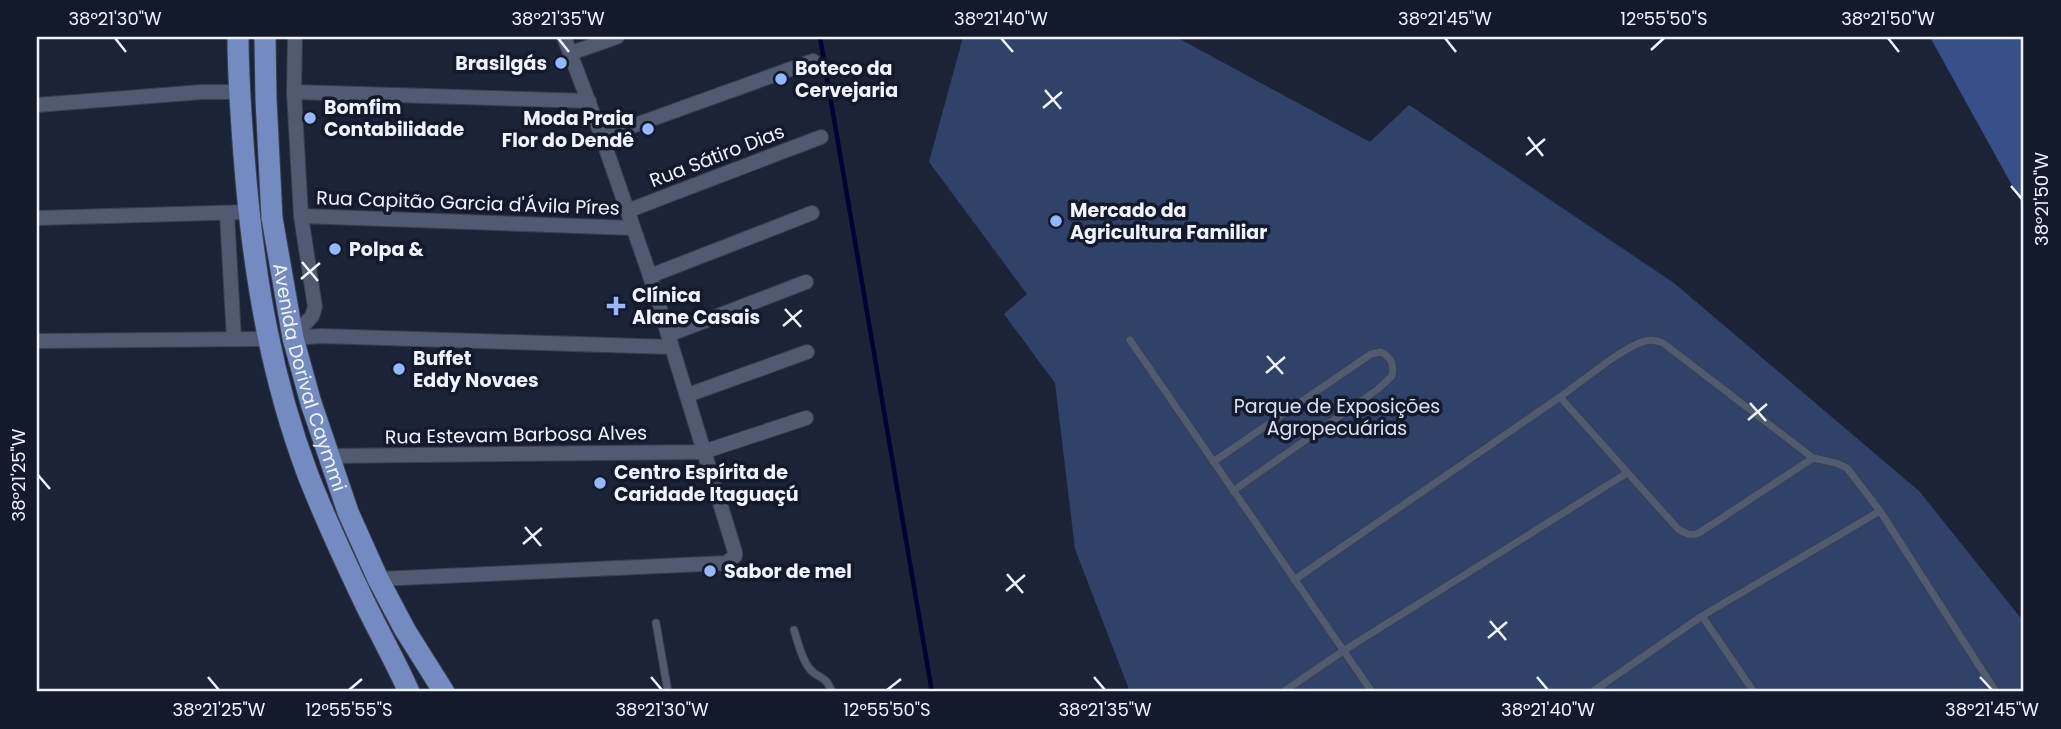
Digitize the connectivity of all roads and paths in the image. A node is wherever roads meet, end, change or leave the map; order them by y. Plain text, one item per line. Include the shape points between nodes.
1 (239, 37) edge
2 (265, 37) edge
3 (295, 37) edge
4 (564, 37) edge
5 (617, 37) edge
6 (571, 53) junction
7 (813, 61) dead end
8 (238, 92) junction
9 (294, 92) junction
10 (589, 101) junction
11 (37, 105) edge
12 (821, 136) dead end
13 (603, 137) junction
14 (627, 211) junction
15 (249, 212) junction
16 (811, 213) dead end
17 (227, 214) junction
18 (301, 216) junction
19 (37, 218) edge
20 (633, 228) junction
21 (650, 276) junction
22 (806, 282) dead end
23 (293, 338) junction
24 (234, 339) junction
25 (268, 339) junction
26 (1130, 340) dead end
27 (37, 341) edge
28 (670, 341) junction
29 (807, 352) dead end
30 (688, 395) junction
31 (1560, 397) junction
32 (806, 418) dead end
33 (703, 452) junction
34 (328, 456) junction
35 (1812, 458) junction
36 (1213, 462) junction
37 (1627, 473) junction
38 (1233, 491) junction
39 (1881, 511) junction
40 (378, 579) junction
41 (1294, 580) junction
42 (1702, 616) junction
43 (656, 623) dead end
44 (794, 630) dead end
45 (1343, 651) junction
46 (409, 692) edge
47 (444, 692) edge
48 (668, 692) edge
49 (832, 692) edge
50 (1283, 692) edge
51 (1372, 692) edge
52 (1592, 692) edge
53 (1754, 692) edge
54 (1996, 692) edge

1 - 8 main road, Avenida Dorival Caymmi
2 - 23 main road, Avenida Dorival Caymmi via 272,218
3 - 9 street
4 - 6 street
5 - 6 street
6 - 10 street
7 - 13 street
8 - 11 street
8 - 15 main road, Avenida Dorival Caymmi
9 - 10 street
9 - 18 street
10 - 13 street
12 - 14 street, Rua Sátiro Dias
13 - 14 street
14 - 20 street
15 - 17 street
15 - 25 main road, Avenida Dorival Caymmi
16 - 21 street
17 - 19 street
17 - 24 street
18 - 20 street, Rua Capitão Garcia d'Ávila Píres
18 - 23 street via 315,307
20 - 21 street
21 - 28 street
22 - 28 street
23 - 28 street
23 - 34 main road, Avenida Dorival Caymmi
24 - 25 street
24 - 27 street
25 - 46 main road, Avenida Dorival Caymmi via 308,475
26 - 36 lane
28 - 30 street
29 - 30 street
30 - 33 street
31 - 35 lane via 1630,347 1654,340
31 - 37 lane
31 - 41 lane
32 - 33 street, Rua Estevam Barbosa Alves
33 - 34 street, Rua Estevam Barbosa Alves
33 - 40 street via 736,552 726,563
34 - 40 main road, Avenida Dorival Caymmi
35 - 37 lane via 1692,536 1678,529
35 - 39 lane via 1847,468
36 - 38 lane
36 - 38 lane via 1371,355 1381,352 1389,356 1394,365 1392,376 1378,389
37 - 45 lane
38 - 41 lane
39 - 42 lane
39 - 54 lane
40 - 47 main road, Avenida Dorival Caymmi
41 - 45 lane
42 - 52 lane
42 - 53 lane
43 - 48 lane
44 - 49 lane via 805,664 824,678
45 - 50 lane
45 - 51 lane

